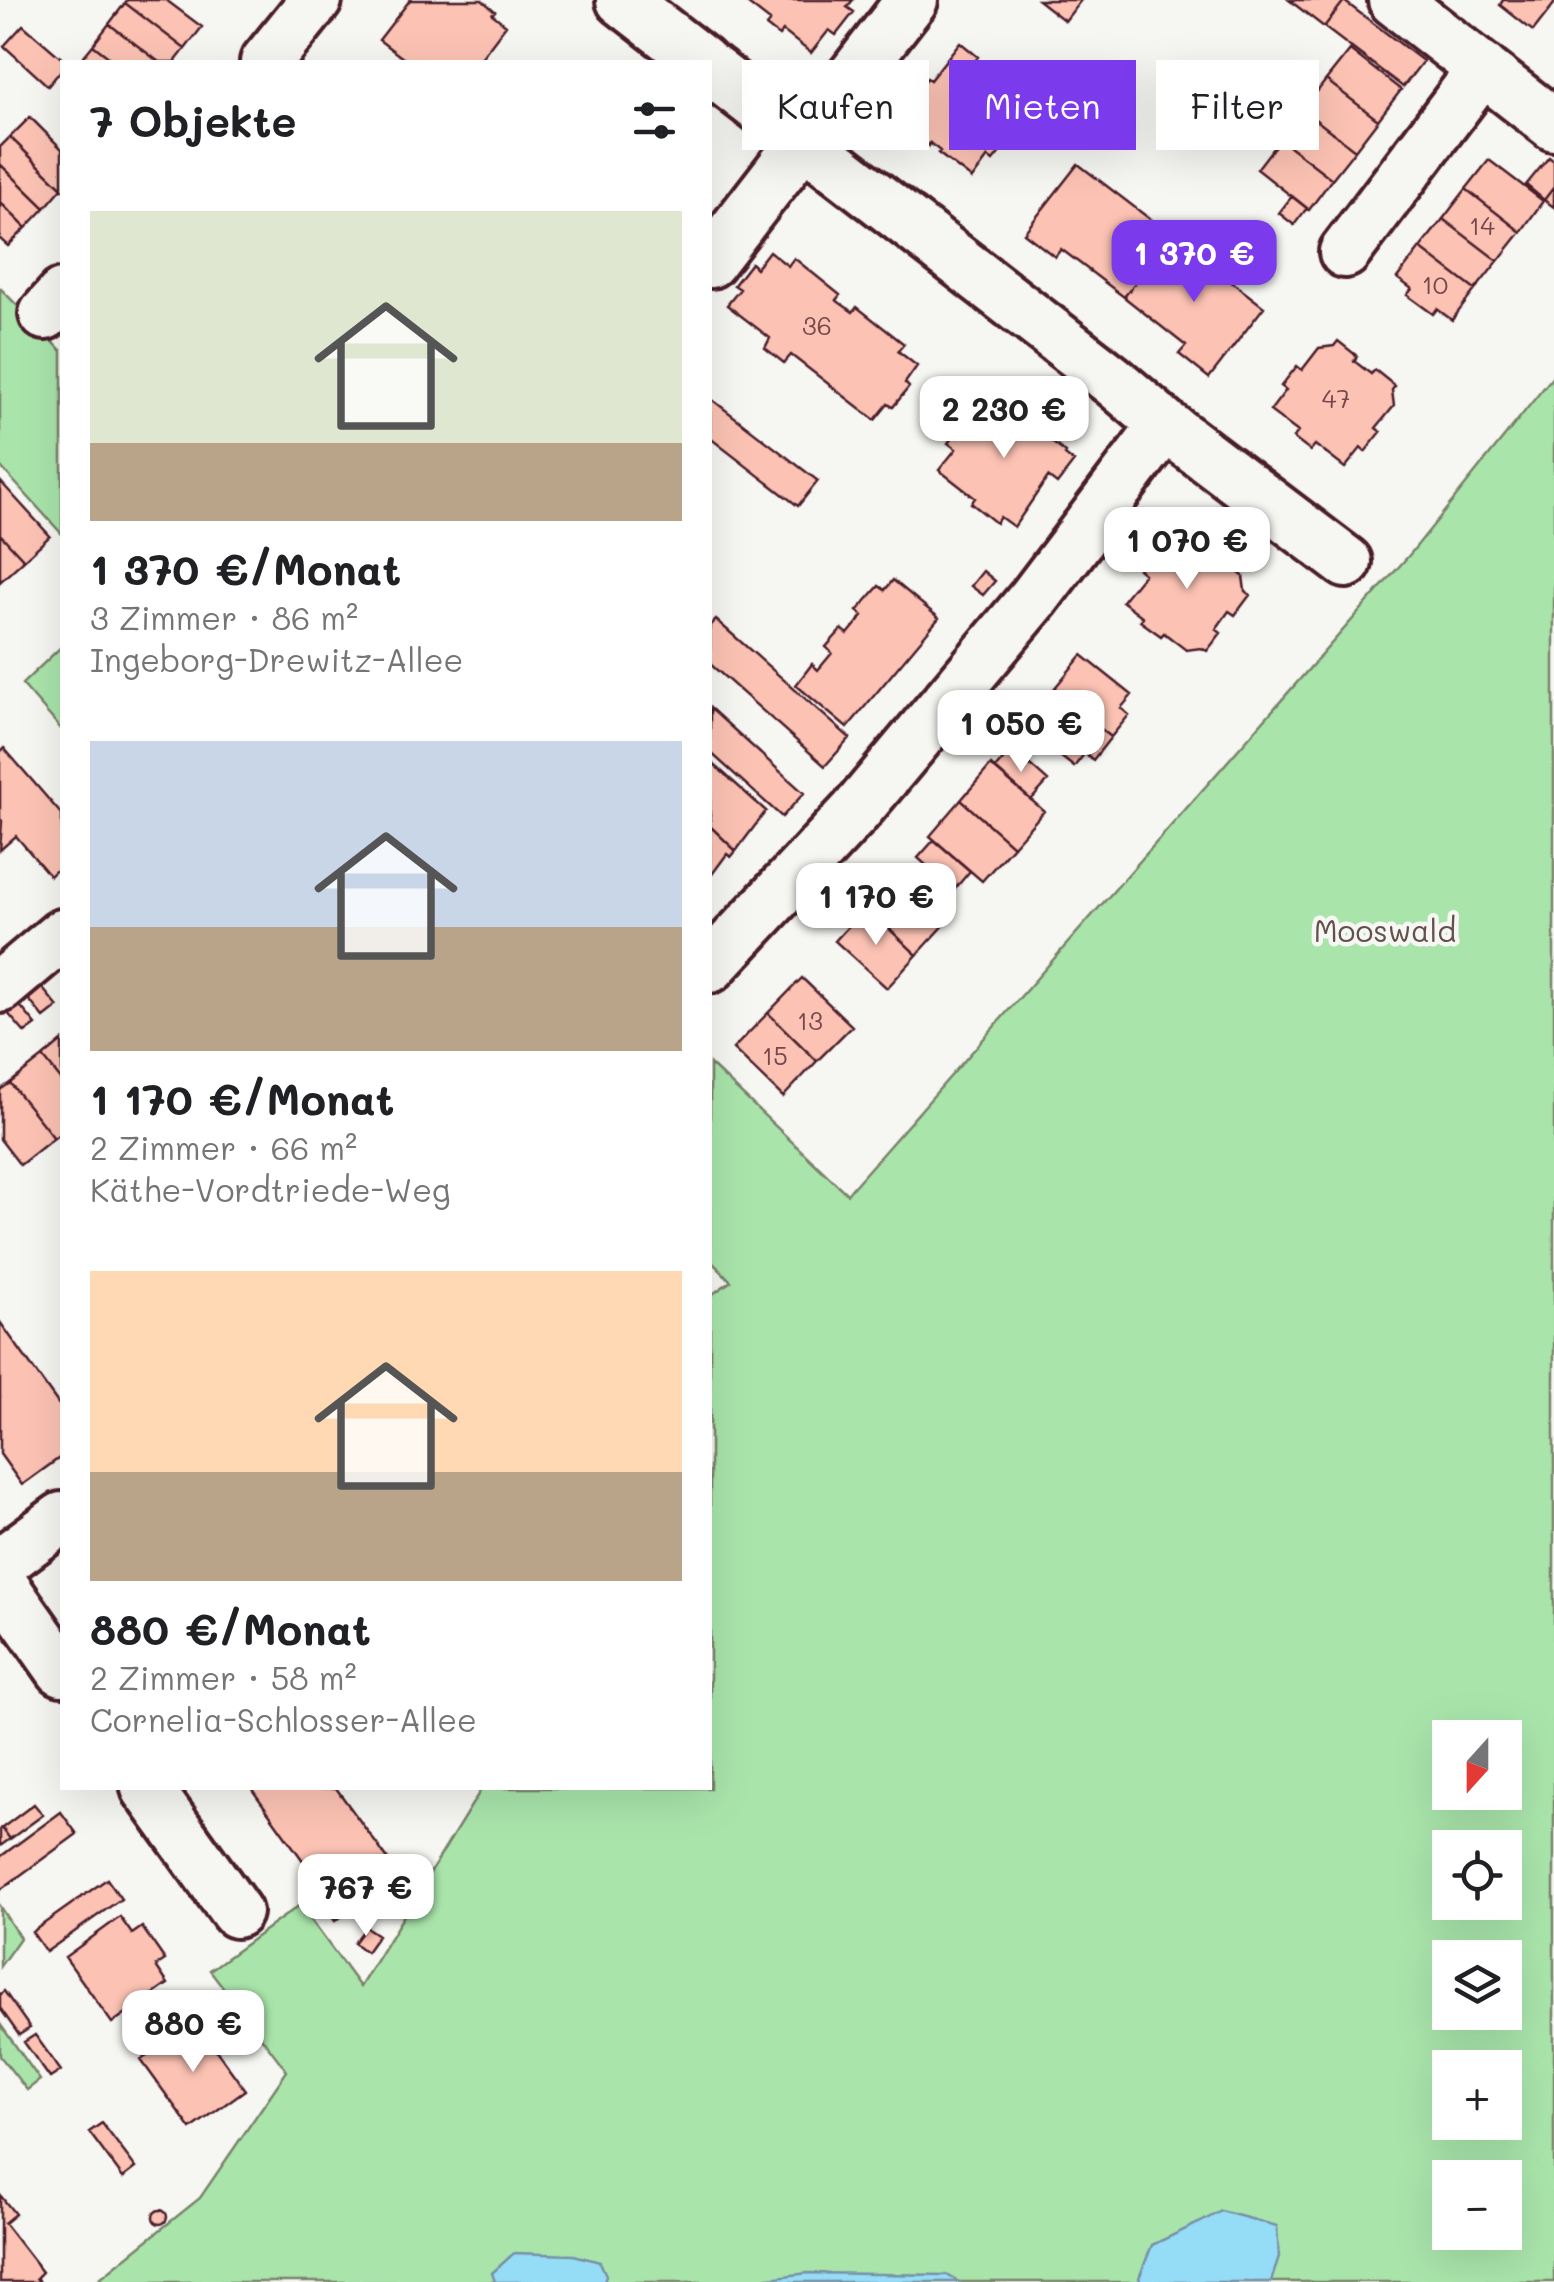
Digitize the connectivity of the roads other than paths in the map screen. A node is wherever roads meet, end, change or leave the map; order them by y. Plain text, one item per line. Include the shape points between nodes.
1 (316, 0) edge
2 (622, 0) edge
3 (912, 0) edge
4 (1394, 0) edge
5 (268, 60) edge
6 (699, 60) edge
7 (865, 60) edge
8 (1482, 69) junction
9 (712, 71) edge
10 (742, 94) edge
11 (1545, 99) edge
12 (795, 150) edge
13 (814, 150) edge
14 (1345, 252) dead end
15 (712, 259) edge
16 (1165, 425) junction
17 (1346, 562) dead end
18 (60, 938) edge
19 (712, 965) edge
20 (0, 987) edge
21 (60, 1519) edge
22 (0, 1564) edge
23 (0, 1582) edge
24 (60, 1667) edge
25 (148, 1790) edge
26 (236, 1912) dead end

1 - 5 street
2 - 6 street
3 - 7 street
4 - 8 street
8 - 11 street
8 - 14 street
9 - 10 street
12 - 15 street
13 - 16 street
16 - 17 street
16 - 19 street via 1034,598 855,812
18 - 20 street
21 - 22 street
23 - 24 street
25 - 26 street

